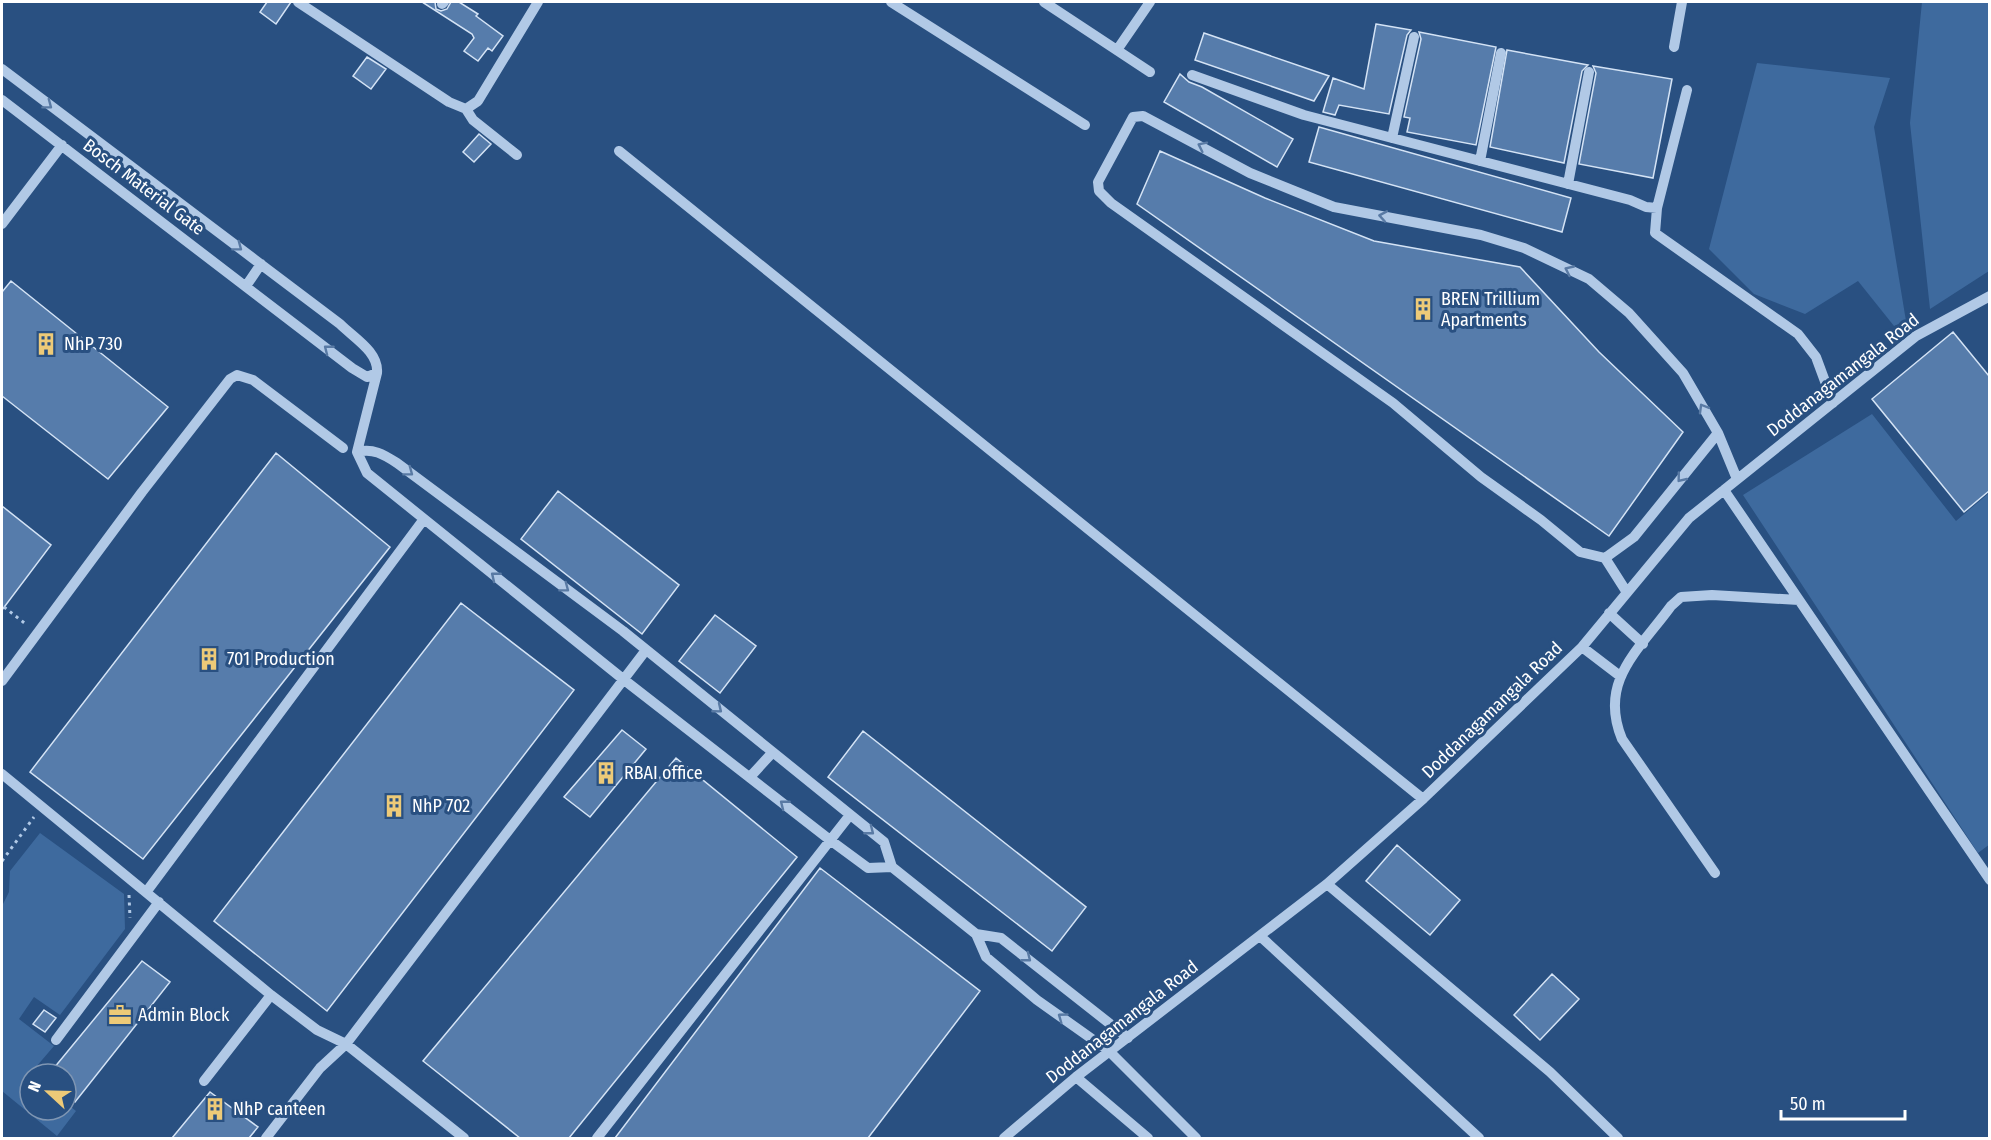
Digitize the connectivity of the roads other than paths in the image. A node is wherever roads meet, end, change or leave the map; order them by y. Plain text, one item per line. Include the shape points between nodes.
1 (298, 2) edge
2 (538, 2) edge
3 (891, 2) edge
4 (1150, 2) edge
5 (1682, 2) edge
6 (1050, 3) edge
7 (1414, 37) dead end
8 (1674, 47) dead end
9 (1117, 50) junction
10 (1501, 53) dead end
11 (2, 69) edge
12 (1150, 72) dead end
13 (1588, 72) dead end
14 (1192, 75) dead end
15 (1687, 90) dead end
16 (2, 100) edge
17 (466, 109) junction
18 (1085, 125) dead end
19 (1392, 138) junction
20 (62, 145) junction
21 (619, 151) dead end
22 (517, 155) dead end
23 (1480, 161) junction
24 (1568, 184) junction
25 (1657, 208) junction
26 (2, 224) edge
27 (261, 264) junction
28 (246, 286) junction
29 (1989, 296) edge
30 (377, 373) junction
31 (1833, 403) junction
32 (1718, 433) junction
33 (343, 448) dead end
34 (357, 452) junction
35 (1737, 479) junction
36 (1724, 490) junction
37 (424, 519) junction
38 (1605, 558) junction
39 (1626, 591) junction
40 (1800, 600) junction
41 (1609, 613) junction
42 (1643, 644) junction
43 (1582, 647) junction
44 (646, 650) junction
45 (1620, 676) junction
46 (623, 679) junction
47 (2, 681) edge
48 (772, 753) junction
49 (2, 774) edge
50 (750, 777) junction
51 (1423, 799) junction
52 (850, 815) junction
53 (830, 840) junction
54 (892, 867) junction
55 (1715, 873) dead end
56 (1989, 880) edge
57 (1327, 884) junction
58 (147, 891) junction
59 (159, 902) junction
60 (976, 934) junction
61 (1260, 936) junction
62 (271, 995) junction
63 (1128, 1038) junction
64 (56, 1040) dead end
65 (346, 1044) junction
66 (1109, 1051) junction
67 (1076, 1077) junction
68 (204, 1081) dead end
69 (266, 1138) edge
70 (464, 1138) edge
71 (597, 1138) edge
72 (1004, 1138) edge
73 (1148, 1138) edge
74 (1196, 1138) edge
75 (1479, 1138) edge
76 (1618, 1138) edge

1 - 17 street via 449,102
2 - 17 street via 478,101
3 - 18 street
4 - 9 street
5 - 8 street
6 - 9 street
7 - 19 street
9 - 12 street
10 - 23 street
11 -> 27 street
13 - 24 street
14 - 19 street via 1304,116
15 - 25 street
16 - 20 street, Bosch Material Gate
17 - 22 street via 473,120
19 - 23 street
20 - 26 street
20 - 28 street, Bosch Material Gate
21 - 51 street
23 - 24 street
24 - 25 street
25 - 31 street via 1655,233 1798,334 1816,357
27 - 28 street
27 - 30 street via 340,324 374,356
30 -> 28 street, Bosch Material Gate via 367,377 352,368
29 - 31 street, Doddanagamangala Road via 1916,336
30 - 34 street
31 - 35 street, Doddanagamangala Road
32 - 35 street
32 -> 38 street via 1634,537
32 -> 38 street via 1683,373 1629,313 1589,279 1524,248 1481,235 1334,207 1250,173 1143,116 1133,117 1098,182 1099,191 1111,203 1393,403 1481,477 1580,552
33 - 47 street via 253,380 237,375 230,379
34 - 37 street via 367,473
34 -> 44 street via 380,453 397,463
35 - 36 street, Doddanagamangala Road
36 - 39 street, Doddanagamangala Road via 1689,518
36 - 40 street
46 -> 37 street
37 - 58 street
38 - 39 street
39 - 41 street, Doddanagamangala Road
40 - 42 street via 1682,597
40 - 56 street
41 - 42 street
41 - 43 street, Doddanagamangala Road
42 - 45 street
43 - 45 street
43 - 51 street, Doddanagamangala Road
44 - 46 street
44 -> 48 street
45 - 55 street via 1615,700 1616,723 1622,739
46 - 50 street
46 - 65 street
48 - 50 street
48 - 52 street
49 - 58 street
53 -> 50 street
51 - 57 street, Doddanagamangala Road
52 - 53 street
52 -> 54 street via 884,842
53 - 54 street via 868,868
53 - 71 street
54 - 60 street
57 - 61 street, Doddanagamangala Road
57 - 76 street via 1551,1072
58 - 59 street
59 - 62 street
59 - 64 street
60 -> 63 street via 1001,938
66 -> 60 street via 986,957
61 - 63 street, Doddanagamangala Road
61 - 75 street
62 - 65 street via 317,1029
62 - 68 street
63 - 66 street, Doddanagamangala Road
65 - 69 street via 320,1068
65 - 70 street
66 - 67 street, Doddanagamangala Road
66 - 74 street
67 - 72 street, Doddanagamangala Road
67 - 73 street

